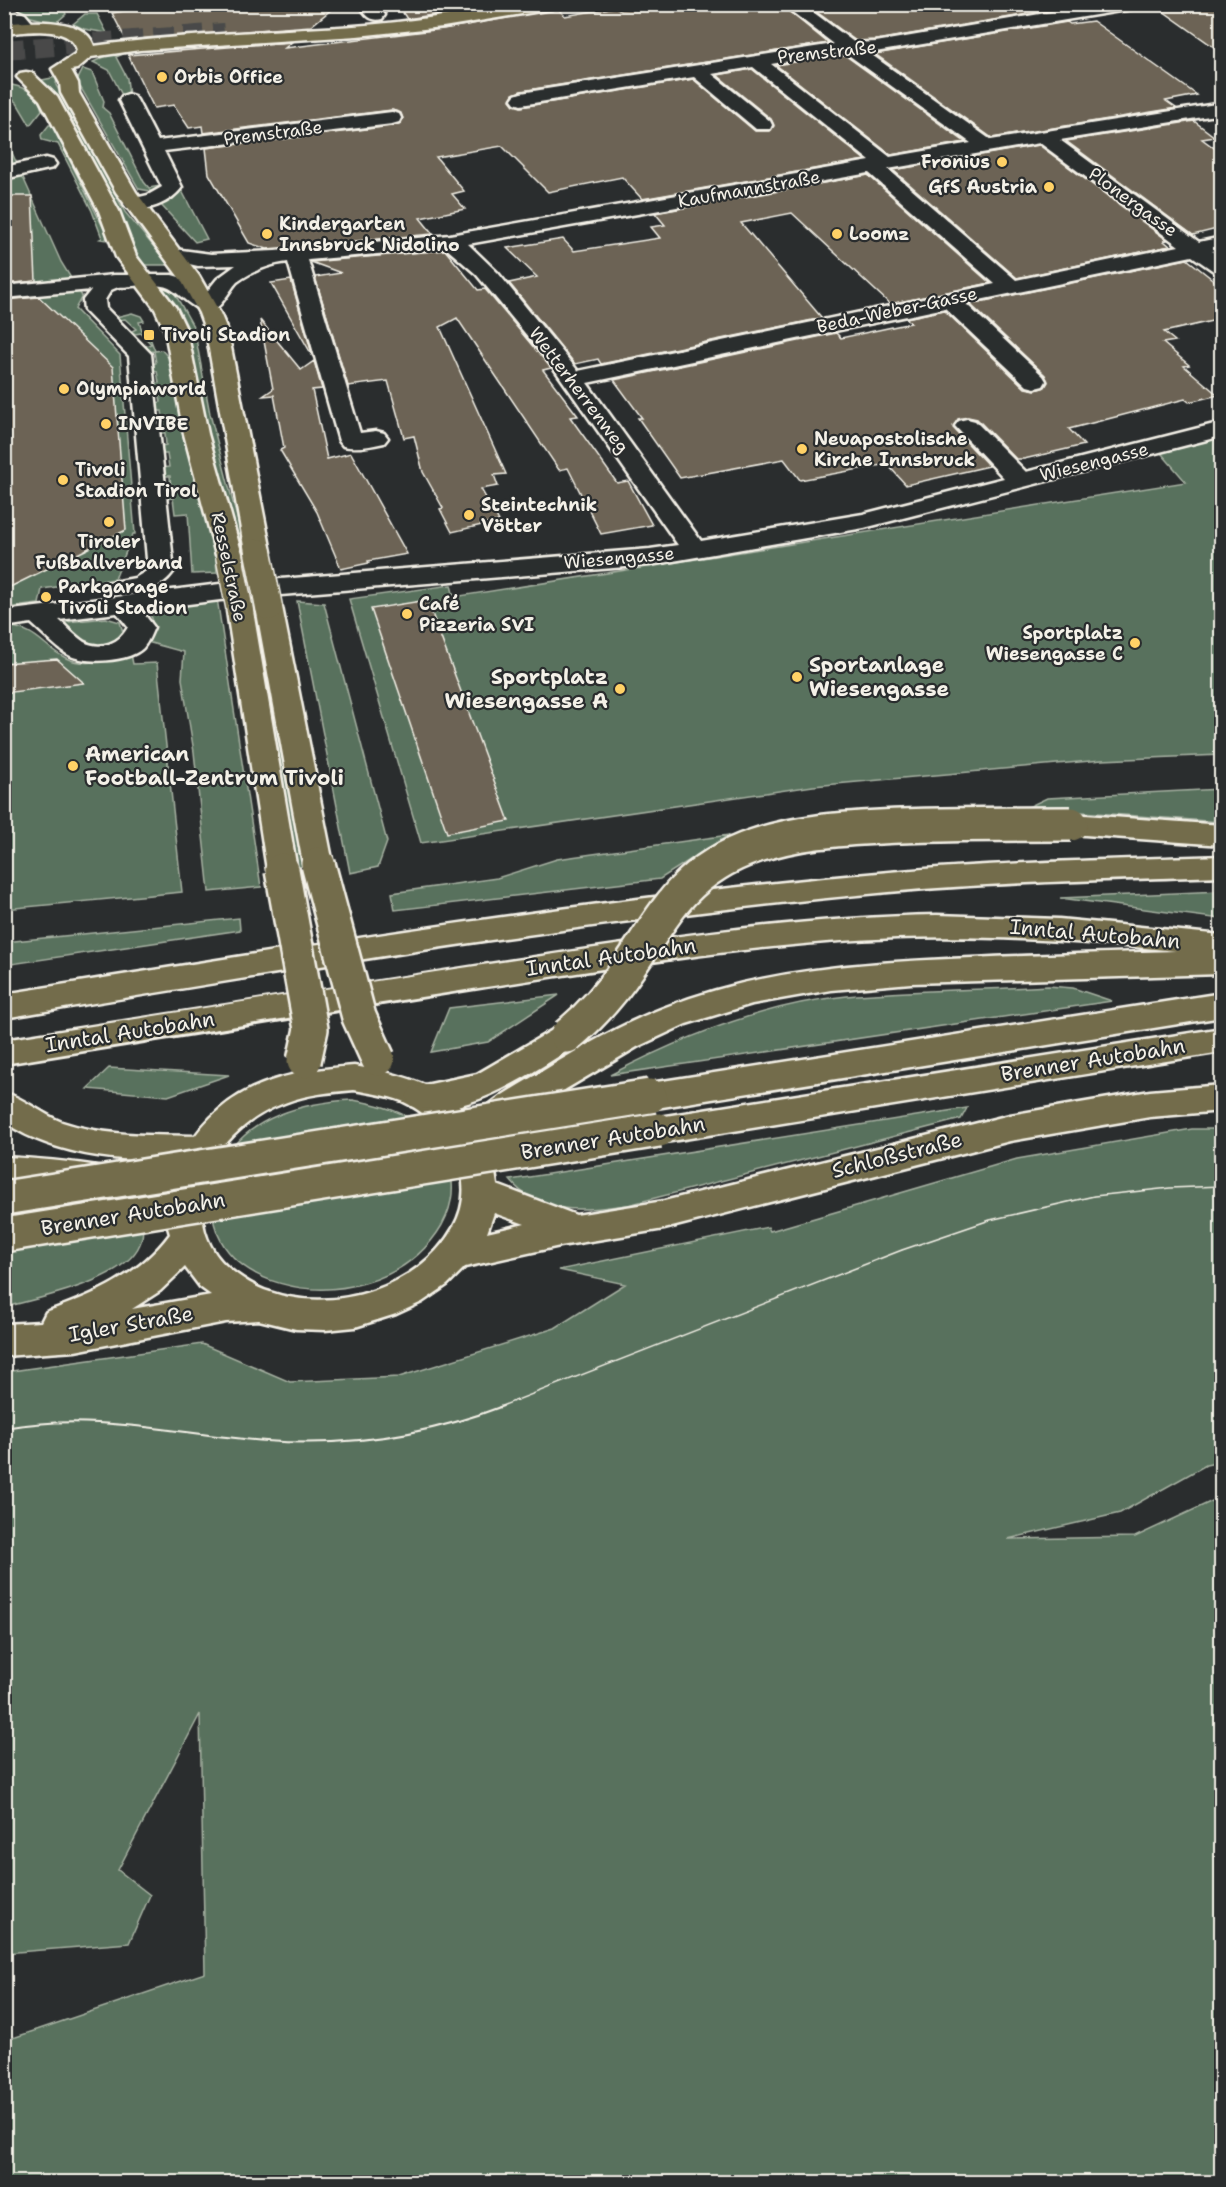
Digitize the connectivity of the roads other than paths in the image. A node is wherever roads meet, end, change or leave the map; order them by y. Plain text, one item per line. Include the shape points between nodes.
1 (457, 4) edge
2 (506, 4) edge
3 (552, 4) edge
4 (790, 4) edge
5 (1132, 4) edge
6 (4, 10) edge
7 (371, 10) edge
8 (27, 27) junction
9 (4, 29) edge
10 (225, 33) tunnel mouth
11 (83, 45) junction
12 (850, 48) junction
13 (755, 60) junction
14 (61, 69) junction
15 (698, 70) junction
16 (26, 77) junction
17 (6, 78) edge
18 (521, 99) dead end
19 (128, 100) dead end
20 (1221, 108) edge
21 (392, 118) dead end
22 (763, 125) dead end
23 (1044, 137) junction
24 (987, 146) junction
25 (153, 147) junction
26 (46, 164) dead end
27 (881, 165) junction
28 (4, 173) edge
29 (134, 204) junction
30 (450, 241) junction
31 (1221, 243) edge
32 (1196, 248) junction
33 (174, 255) junction
34 (285, 256) junction
35 (1221, 268) edge
36 (114, 281) junction
37 (1015, 285) junction
38 (148, 287) junction
39 (4, 292) edge
40 (948, 299) junction
41 (94, 305) junction
42 (208, 305) junction
43 (573, 379) junction
44 (1035, 381) dead end
45 (967, 426) dead end
46 (1221, 429) edge
47 (376, 438) dead end
48 (1021, 481) junction
49 (694, 551) junction
50 (276, 597) junction
51 (124, 604) junction
52 (41, 606) junction
53 (4, 619) edge
54 (1221, 835) edge
55 (1221, 866) edge
56 (1221, 946) edge
57 (1221, 964) edge
58 (1221, 1005) edge
59 (4, 1006) edge
60 (1221, 1040) edge
61 (4, 1052) edge
62 (384, 1071) junction
63 (279, 1090) junction
64 (423, 1096) junction
65 (1221, 1098) edge
66 (4, 1105) edge
67 (468, 1138) junction
68 (201, 1149) junction
69 (4, 1170) edge
70 (481, 1194) junction
71 (4, 1198) edge
72 (182, 1198) junction
73 (575, 1229) junction
74 (4, 1235) edge
75 (187, 1238) junction
76 (455, 1254) junction
77 (257, 1305) junction
78 (4, 1339) edge

1 - 7 main road
2 - 10 main road via 366,23
3 - 11 main road via 357,32
4 - 12 street
5 - 12 street, Premstraße via 876,47
6 - 8 street
7 - 11 main road
8 - 9 main road
8 - 11 main road via 55,28
11 - 14 main road via 73,64
12 - 13 street, Premstraße
12 - 24 street
13 - 15 street, Premstraße
13 - 27 street
14 - 16 main road
14 - 29 main road, Resselstraße via 70,93
15 - 18 street, Premstraße
15 - 22 street
16 - 17 main road
16 - 38 main road, Resselstraße via 48,97 109,211 126,257
19 - 25 street
20 - 23 street, Kaufmannstraße
21 - 25 street, Premstraße
23 - 24 street, Kaufmannstraße
23 - 32 street, Plonergasse
24 - 27 street, Kaufmannstraße
25 - 29 street via 172,187 159,198
26 - 28 street
27 - 30 street, Kaufmannstraße
27 - 37 street
29 - 33 main road, Resselstraße
30 - 34 street, Kaufmannstraße
30 - 43 street, Wetterherrenweg via 473,259 524,316
31 - 32 street, Beda-Weber-Gasse
32 - 35 street, Plonergasse
32 - 37 street, Beda-Weber-Gasse
33 - 34 street via 198,261
33 - 42 main road, Resselstraße
34 - 42 street via 231,275
34 - 47 street via 351,441
36 - 38 street
36 - 39 street
36 - 41 street via 100,290
37 - 40 street, Beda-Weber-Gasse
38 - 41 street
38 - 42 street via 172,281
38 - 63 main road, Resselstraße, bridge via 165,308 176,331 196,434 229,555 311,1029 304,1061
40 - 43 street, Beda-Weber-Gasse
40 - 44 street
41 - 52 street via 140,354 161,571 148,583
42 - 50 main road, Resselstraße, bridge via 217,332 258,552
43 - 49 street, Wetterherrenweg
45 - 48 street
46 - 48 street, Wiesengasse
48 - 49 street, Wiesengasse via 864,521
49 - 50 street, Wiesengasse
50 - 51 street, Wiesengasse
50 - 62 main road, Resselstraße, bridge via 318,864 359,1017
51 - 52 street, Wiesengasse
51 - 52 street via 141,627 134,642 123,650 102,653 78,650
52 - 53 street, Wiesengasse
54 - 64 main road, bridge via 1071,824 962,824 854,829 781,838 724,860 683,891 614,992 567,1036 488,1083 455,1093
55 - 59 main road, Inntal Autobahn via 891,881 615,911
56 - 61 main road, Inntal Autobahn via 1127,934 1014,927 806,932 708,942 500,973
57 - 67 main road via 842,976 757,991 674,1017 632,1036 526,1098
58 - 71 main road, Brenner Autobahn, bridge
60 - 74 main road, Brenner Autobahn, bridge
62 - 63 main road
62 - 64 main road
63 - 68 main road via 222,1125
64 - 67 main road via 449,1115
65 - 73 main road, Schloßstraße via 1122,1108 1025,1124 663,1216
66 - 68 main road via 44,1130 93,1144
67 - 70 main road via 478,1164
68 - 72 main road
69 - 72 main road via 128,1184
70 - 73 main road, Schloßstraße
70 - 76 main road via 468,1235
72 - 75 main road
73 - 76 main road, Schloßstraße
75 - 77 main road via 202,1265 226,1288
75 - 78 main road, Igler Straße via 156,1275 123,1297 69,1320
76 - 77 main road via 425,1282 387,1303 343,1314 298,1315
77 - 78 main road, Igler Straße via 226,1307 75,1335

